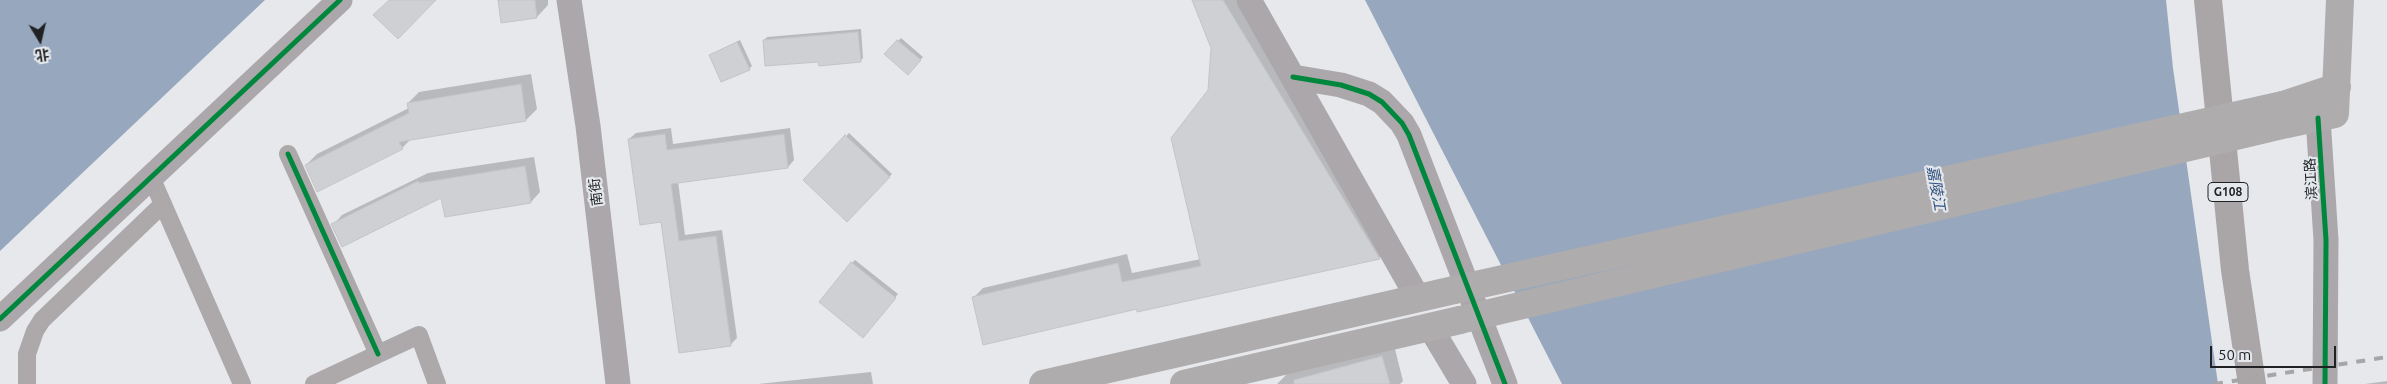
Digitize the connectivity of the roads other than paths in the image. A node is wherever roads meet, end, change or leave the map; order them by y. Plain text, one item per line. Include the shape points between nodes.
1 (340, 0) edge
2 (569, 0) edge
3 (1249, 0) edge
4 (2208, 0) edge
5 (2323, 0) edge
6 (2340, 0) edge
7 (1293, 78) junction
8 (2327, 103) junction
9 (2285, 115) junction
10 (288, 154) dead end
11 (151, 177) junction
12 (163, 204) junction
13 (1418, 298) junction
14 (0, 319) edge
15 (1430, 327) junction
16 (1221, 344) junction
17 (1191, 351) junction
18 (378, 354) junction
19 (1229, 379) edge
20 (1194, 383) edge
21 (27, 384) edge
22 (242, 384) edge
23 (314, 384) edge
24 (437, 384) edge
25 (618, 384) edge
26 (1044, 384) edge
27 (1464, 384) edge
28 (1505, 384) edge
29 (2252, 384) edge
30 (2325, 384) edge

1 - 11 street
2 - 25 street, 南街 via 588,126
3 - 7 street
4 - 29 highway, G108 via 2235,270
5 - 8 main road, 滨江路
6 - 8 main road, 滨江路
7 - 13 street
7 - 28 street via 1341,85 1370,94 1388,106 1402,123
8 - 9 main road
8 - 30 street, 滨江路
9 - 13 main road, bridge
9 - 15 main road, bridge
10 - 18 street
11 - 12 street
11 - 14 street
12 - 21 street via 42,320 27,354
12 - 22 street
13 - 16 main road
15 - 19 main road
15 - 27 street
16 - 17 main road
16 - 19 street
17 - 20 street
17 - 26 main road
18 - 23 street
18 - 24 street via 419,335
19 - 20 main road

